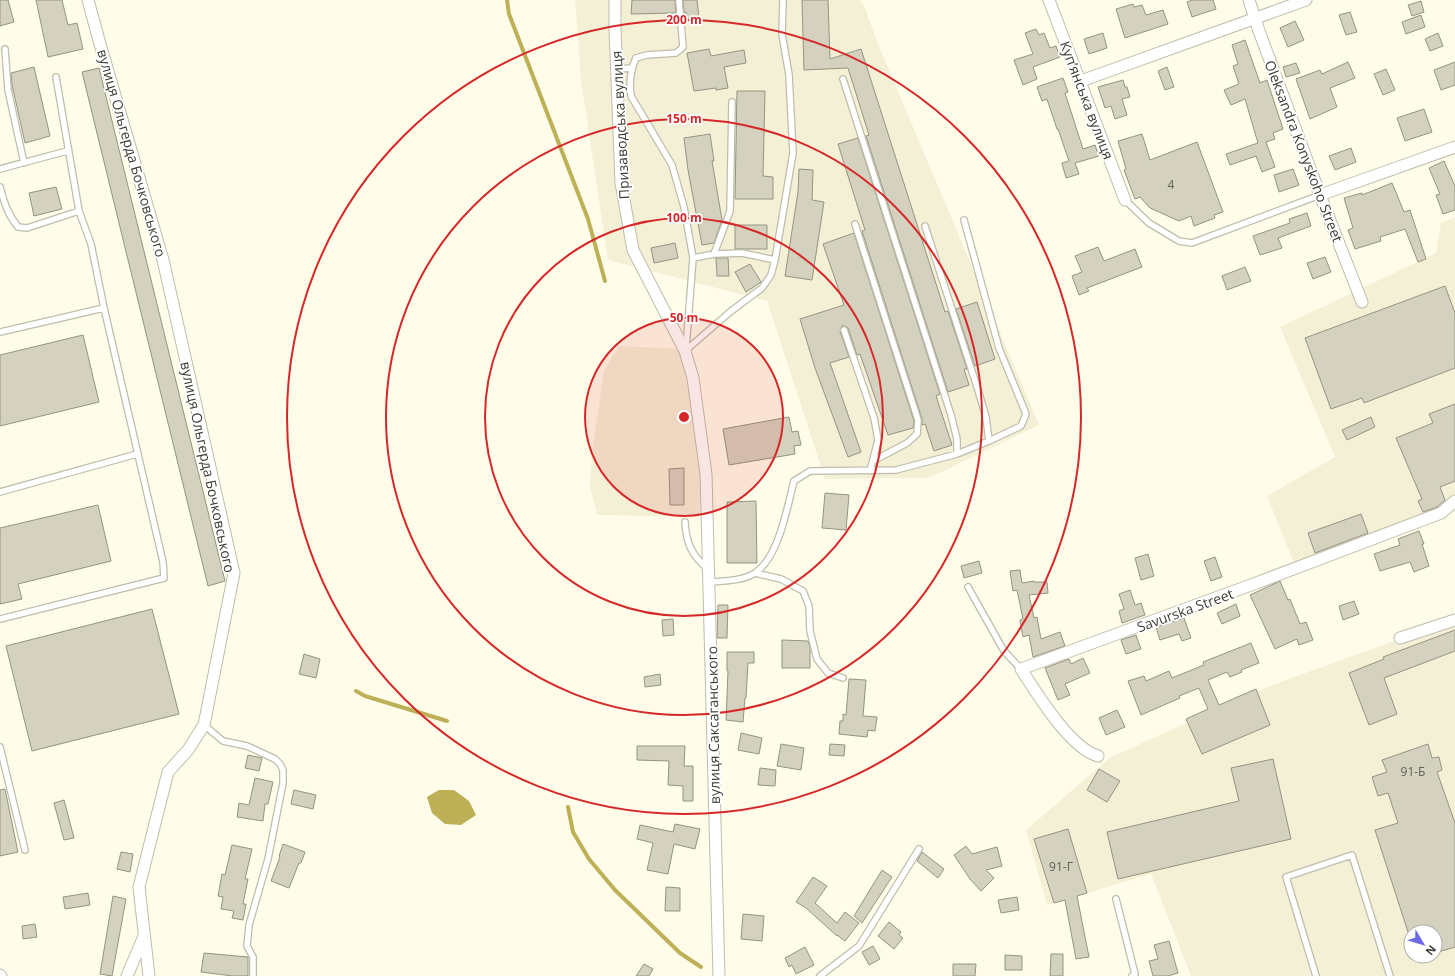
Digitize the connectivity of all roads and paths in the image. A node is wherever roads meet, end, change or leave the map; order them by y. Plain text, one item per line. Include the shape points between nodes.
1 (88, 0) edge
2 (679, 0) edge
3 (783, 0) edge
4 (1049, 0) edge
5 (1249, 0) edge
6 (1306, 0) edge
7 (617, 2) edge
8 (1256, 17) junction
9 (5, 48) dead end
10 (632, 68) junction
11 (617, 69) junction
12 (56, 77) dead end
13 (843, 79) dead end
14 (1081, 81) junction
15 (732, 102) dead end
16 (1455, 147) edge
17 (68, 151) junction
18 (24, 163) junction
19 (0, 168) edge
20 (0, 187) edge
21 (1320, 195) junction
22 (1125, 200) joint
23 (79, 211) junction
24 (964, 220) dead end
25 (855, 224) dead end
26 (925, 226) dead end
27 (714, 254) junction
28 (694, 258) junction
29 (775, 260) junction
30 (1362, 302) dead end
31 (104, 308) junction
32 (844, 330) dead end
33 (0, 332) edge
34 (685, 351) junction
35 (989, 441) junction
36 (137, 454) junction
37 (956, 454) junction
38 (873, 461) junction
39 (870, 470) junction
40 (706, 474) joint
41 (0, 492) edge
42 (1455, 501) edge
43 (685, 522) dead end
44 (709, 570) junction
45 (755, 573) junction
46 (710, 582) junction
47 (968, 587) dead end
48 (0, 619) edge
49 (1455, 620) edge
50 (1400, 638) dead end
51 (1021, 669) junction
52 (843, 678) dead end
53 (204, 725) junction
54 (0, 747) edge
55 (1098, 756) dead end
56 (919, 849) dead end
57 (25, 850) dead end
58 (1116, 900) dead end
59 (144, 936) junction
60 (127, 976) edge
61 (149, 976) edge
62 (253, 976) edge
63 (719, 976) edge
64 (820, 976) edge
65 (1132, 976) edge
66 (1316, 976) edge
67 (1390, 976) edge

1 - 53 street, вулиця Ольгерда Бочковського via 163,260 234,572
2 - 10 lane via 684,47 676,53 636,58
3 - 29 lane via 782,34 789,75 793,153
4 - 14 street, Купʼянська вулиця
5 - 8 street, Oleksandra Konyskoho Street
6 - 8 street
7 - 11 street, Призаводська вулиця
8 - 14 street
8 - 21 street, Oleksandra Konyskoho Street
9 - 18 lane via 8,90
10 - 11 lane
10 - 28 lane via 629,86 631,96 672,165 684,207
11 - 34 street, Призаводська вулиця via 621,183 633,250
12 - 17 lane
13 - 37 lane via 951,415 957,439
14 - 22 street, Купʼянська вулиця
15 - 27 lane via 730,211
16 - 21 street
17 - 18 lane
17 - 23 lane
18 - 19 lane
20 - 23 lane via 5,207 18,228 27,228
21 - 22 lane via 1192,243 1179,241 1149,223
21 - 30 street, Oleksandra Konyskoho Street
23 - 31 lane via 91,244
24 - 35 lane via 999,348 1026,414 1021,426
25 - 38 lane via 918,420 917,434 907,443
26 - 35 lane via 986,417
27 - 28 lane
27 - 29 lane via 742,253
28 - 34 lane
29 - 34 lane via 771,275 762,288
31 - 33 lane
31 - 36 lane
32 - 38 lane via 874,418 878,440
34 - 40 street, Призаводська вулиця via 693,378
35 - 37 lane
36 - 41 lane
36 - 48 lane via 163,562 164,578
37 - 39 lane via 896,470
38 - 39 lane
39 - 45 lane via 810,471 794,481 774,548 768,560
40 - 44 street, вулиця Саксаганського
42 - 51 street, Savurska Street via 1441,513
43 - 44 lane via 686,536 692,551 697,560
44 - 46 street, вулиця Саксаганського
45 - 46 lane via 736,580
45 - 52 lane via 782,579 803,591 809,606 810,631 816,659 828,673
46 - 63 street, вулиця Саксаганського
47 - 51 lane via 1004,651
49 - 50 street
51 - 55 street via 1055,719 1083,749
53 - 59 street, вулиця Ольгерда Бочковського via 188,750 168,772 139,887
53 - 62 lane via 223,741 247,746 275,759 282,770 282,783 268,859 249,926 247,946 253,957
54 - 57 lane
56 - 64 lane via 859,946
58 - 65 lane via 1135,974
59 - 60 street
59 - 61 street, вулиця Ольгерда Бочковського
66 - 67 lane via 1286,877 1352,856

